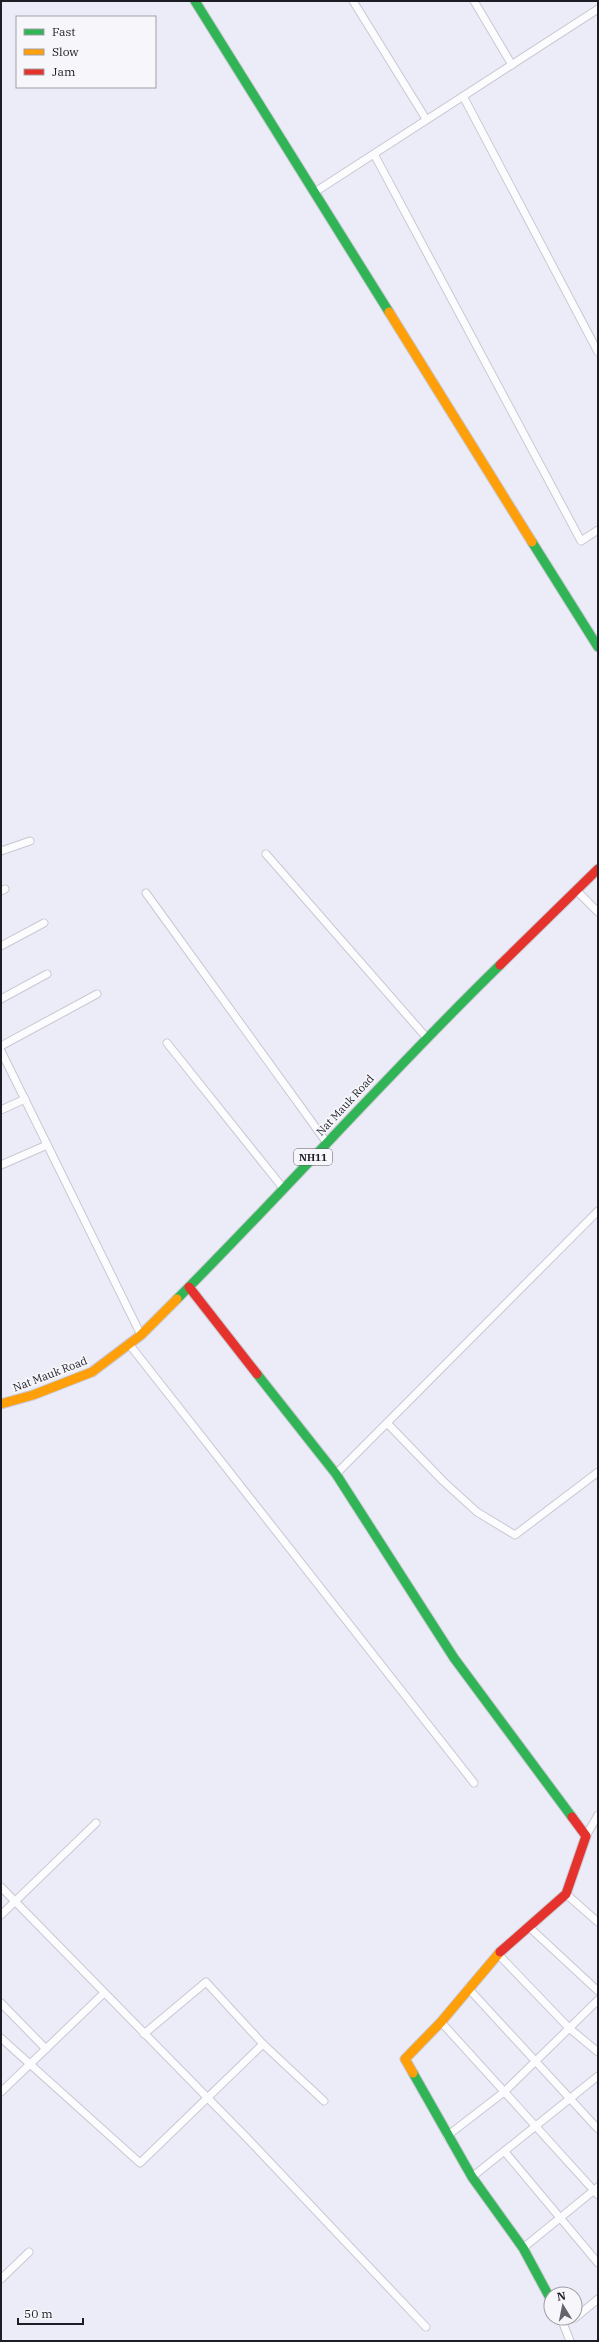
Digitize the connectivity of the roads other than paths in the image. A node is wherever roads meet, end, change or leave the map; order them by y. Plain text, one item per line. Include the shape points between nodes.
1 (195, 1) edge
2 (353, 1) edge
3 (474, 1) edge
4 (598, 9) edge
5 (512, 65) junction
6 (464, 96) junction
7 (426, 120) junction
8 (374, 154) junction
9 (315, 192) junction
10 (598, 352) edge
11 (598, 530) edge
12 (598, 647) edge
13 (30, 841) dead end
14 (1, 851) edge
15 (266, 854) dead end
16 (598, 869) edge
17 (578, 891) junction
18 (146, 893) dead end
19 (598, 912) edge
20 (44, 922) dead end
21 (1, 946) edge
22 (47, 974) dead end
23 (96, 994) dead end
24 (1, 998) edge
25 (426, 1037) junction
26 (167, 1043) dead end
27 (1, 1046) edge
28 (1, 1051) edge
29 (25, 1099) junction
30 (1, 1110) edge
31 (327, 1143) junction
32 (47, 1145) junction
33 (1, 1165) edge
34 (283, 1188) junction
35 (598, 1211) edge
36 (189, 1287) junction
37 (141, 1335) junction
38 (129, 1344) junction
39 (1, 1404) edge
40 (387, 1423) junction
41 (598, 1472) edge
42 (336, 1474) junction
43 (474, 1783) dead end
44 (598, 1815) edge
45 (96, 1823) dead end
46 (586, 1836) junction
47 (1, 1888) edge
48 (566, 1894) junction
49 (15, 1902) junction
50 (1, 1915) edge
51 (598, 1922) edge
52 (529, 1927) junction
53 (498, 1954) junction
54 (468, 1988) junction
55 (598, 1991) edge
56 (104, 1993) junction
57 (598, 2000) edge
58 (1, 2003) edge
59 (441, 2022) junction
60 (569, 2028) junction
61 (144, 2034) junction
62 (1, 2038) edge
63 (262, 2044) junction
64 (46, 2049) junction
65 (598, 2052) edge
66 (536, 2060) junction
67 (30, 2064) junction
68 (598, 2076) edge
69 (1, 2092) edge
70 (504, 2092) junction
71 (207, 2098) junction
72 (570, 2098) junction
73 (324, 2102) dead end
74 (536, 2126) junction
75 (598, 2129) edge
76 (447, 2136) junction
77 (505, 2152) junction
78 (472, 2177) junction
79 (597, 2191) edge
80 (559, 2218) junction
81 (523, 2248) junction
82 (29, 2252) dead end
83 (598, 2263) edge
84 (1, 2279) edge
85 (543, 2286) edge
86 (598, 2299) edge
87 (583, 2311) edge
88 (565, 2326) edge
89 (426, 2328) dead end
90 (570, 2341) edge

1 - 9 main road
2 - 7 street
3 - 5 street
4 - 5 street
5 - 6 street
6 - 7 street
6 - 10 street
7 - 8 street
8 - 9 street
8 - 11 street via 581,541
9 - 12 main road
13 - 14 street
15 - 25 street
16 - 17 main road, Nat Mauk Road / NH11
17 - 19 street
17 - 25 main road, Nat Mauk Road / NH11
18 - 31 street
20 - 21 street
22 - 24 street
23 - 27 street
25 - 31 main road, Nat Mauk Road / NH11
26 - 34 street
28 - 29 street
29 - 30 street
29 - 32 street
31 - 34 main road, Nat Mauk Road / NH11
32 - 33 street
32 - 37 street
34 - 36 main road, Nat Mauk Road / NH11
35 - 40 street
36 - 37 main road, Nat Mauk Road / NH11
36 - 42 main road
37 - 38 main road, Nat Mauk Road / NH11
38 - 39 main road, Nat Mauk Road / NH11 via 92,1372 33,1395
38 - 43 street
40 - 41 street via 477,1512 515,1535
40 - 42 street
42 - 46 main road via 454,1658
44 - 46 street
45 - 49 street
46 - 48 main road
47 - 49 street
48 - 51 street
48 - 52 main road
49 - 50 street
49 - 56 street
52 - 53 main road
52 - 55 street
53 - 54 main road
53 - 60 street
54 - 59 main road
54 - 66 street
56 - 61 street
56 - 64 street
57 - 60 street
58 - 64 street
59 - 70 street
59 - 76 main road via 405,2059
60 - 65 street
60 - 66 street
61 - 63 street via 206,1982
61 - 71 street
62 - 67 street
63 - 71 street
63 - 73 street
64 - 67 street
66 - 70 street
66 - 72 street
67 - 69 street
67 - 71 street via 140,2163
68 - 72 street
70 - 74 street
70 - 76 street
71 - 89 street
72 - 74 street
72 - 75 street
74 - 77 street
74 - 79 street
76 - 78 main road
77 - 78 street
77 - 80 street
78 - 81 main road
79 - 80 street
80 - 81 street
80 - 83 street
81 - 85 main road
82 - 84 street
86 - 87 street
88 - 90 street

